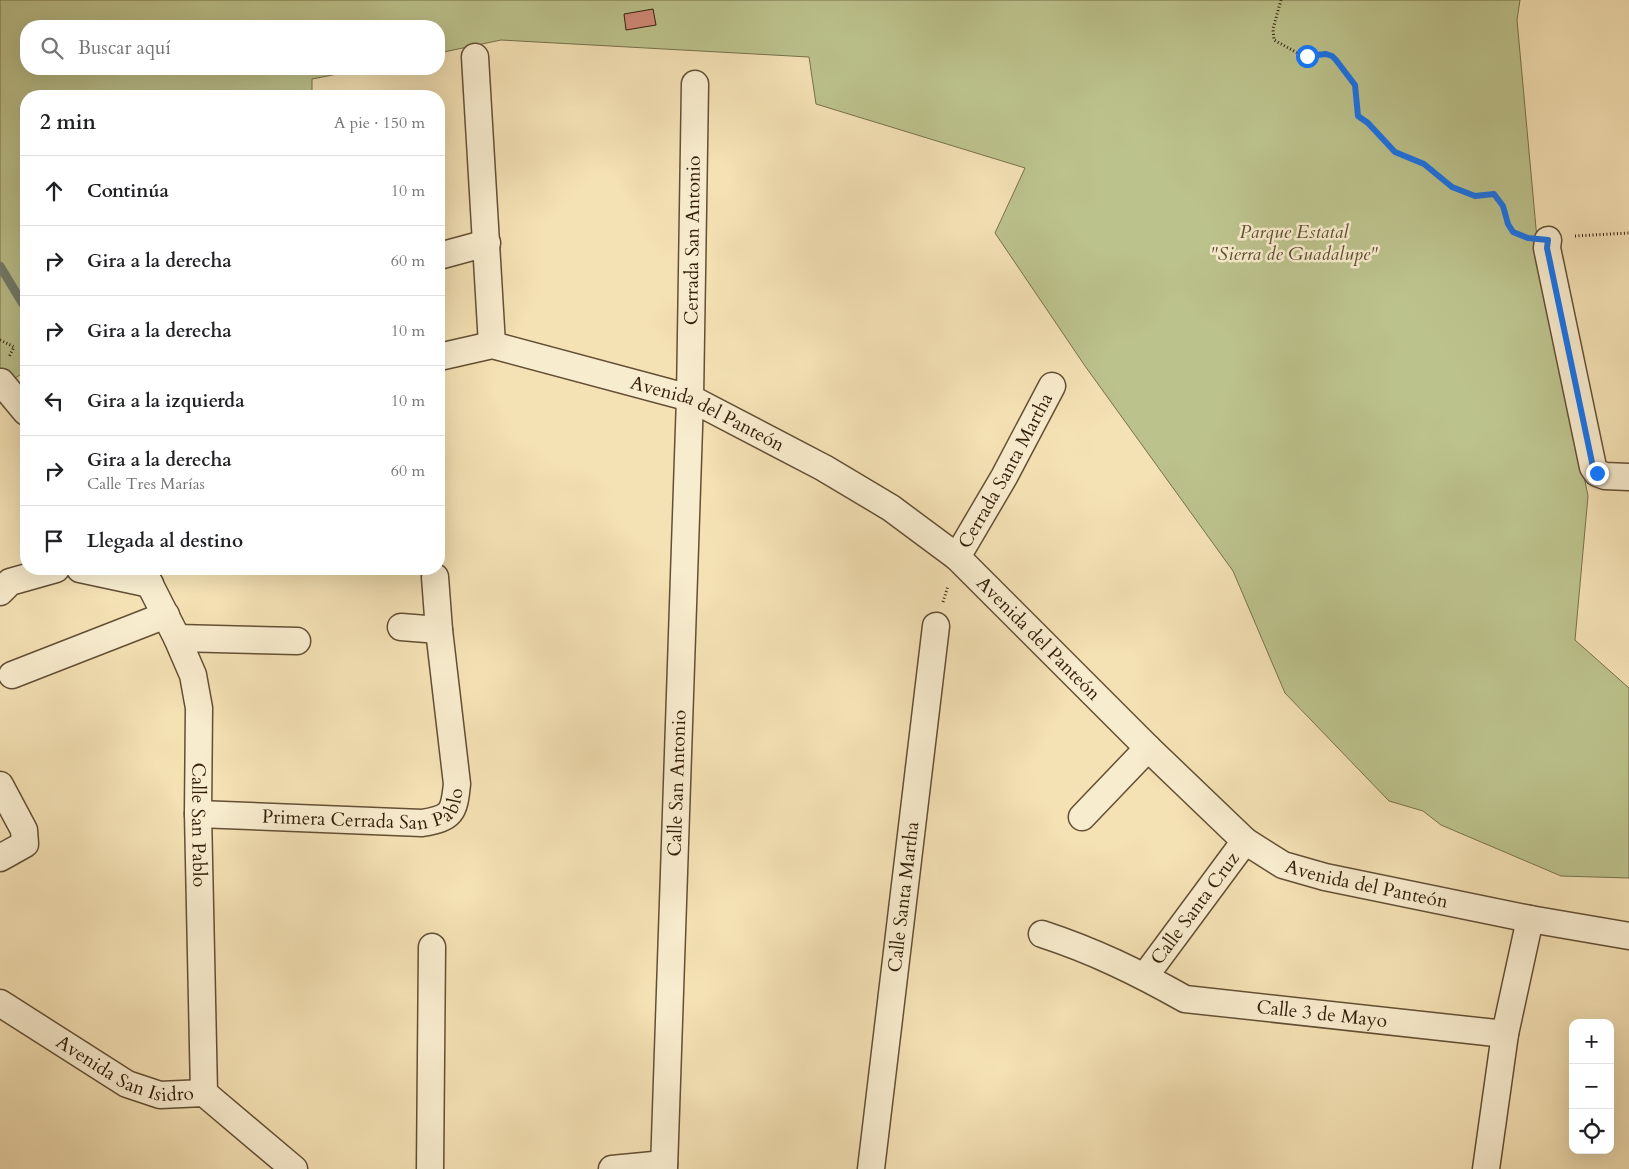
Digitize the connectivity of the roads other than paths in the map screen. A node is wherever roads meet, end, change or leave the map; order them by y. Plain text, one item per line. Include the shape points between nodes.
1 (475, 57) dead end
2 (695, 84) dead end
3 (1548, 240) road end
4 (487, 243) junction
5 (445, 254) edge
6 (492, 345) junction
7 (445, 355) edge
8 (1, 382) dead end
9 (1052, 386) dead end
10 (690, 398) junction
11 (20, 405) edge
12 (1629, 477) edge
13 (957, 557) junction
14 (32, 575) edge
15 (146, 576) edge
16 (435, 576) dead end
17 (3, 582) edge
18 (936, 626) road end
19 (172, 627) junction
20 (401, 627) dead end
21 (439, 630) junction
22 (297, 641) dead end
23 (12, 674) dead end
24 (1148, 748) junction
25 (0, 785) edge
26 (198, 814) junction
27 (1082, 817) dead end
28 (1245, 841) junction
29 (0, 858) edge
30 (1530, 919) junction
31 (1042, 934) dead end
32 (1629, 936) edge
33 (432, 947) dead end
34 (1145, 976) junction
35 (0, 1003) edge
36 (1505, 1034) junction
37 (204, 1092) junction
38 (664, 1167) edge
39 (294, 1169) edge
40 (430, 1169) edge
41 (612, 1169) edge
42 (870, 1169) edge
43 (1486, 1169) edge

1 - 4 street
2 - 10 street, Cerrada San Antonio
3 - 12 street via 1547,248 1593,467 1605,476
4 - 5 street
4 - 6 street
6 - 7 street, Avenida del Panteón
6 - 10 street, Avenida del Panteón
8 - 11 street
9 - 13 street, Cerrada Santa Martha
10 - 13 street, Avenida del Panteón via 824,468 891,508
10 - 38 street, Calle San Antonio
13 - 24 street, Avenida del Panteón
14 - 17 street
15 - 19 street, Calle San Pablo
16 - 21 street, Primera Cerrada San Pablo
18 - 42 street, Calle Santa Martha
19 - 22 street
19 - 23 street
19 - 26 street, Calle San Pablo via 193,675 198,708
20 - 21 street
21 - 26 street, Primera Cerrada San Pablo via 457,784 455,806 441,820 422,823
24 - 27 street
24 - 28 street, Avenida del Panteón
25 - 29 street via 24,830 25,844
26 - 37 street, Calle San Pablo
28 - 30 street, Avenida del Panteón via 1283,865 1326,877
28 - 34 street, Calle Santa Cruz
30 - 32 street, Avenida del Panteón
30 - 36 street
31 - 34 street, Calle 3 de Mayo via 1084,948
33 - 40 street
34 - 36 street, Calle 3 de Mayo via 1184,998
35 - 37 street, Avenida San Isidro via 128,1084 160,1095
36 - 43 street
37 - 39 street, Avenida San Isidro
38 - 41 street

